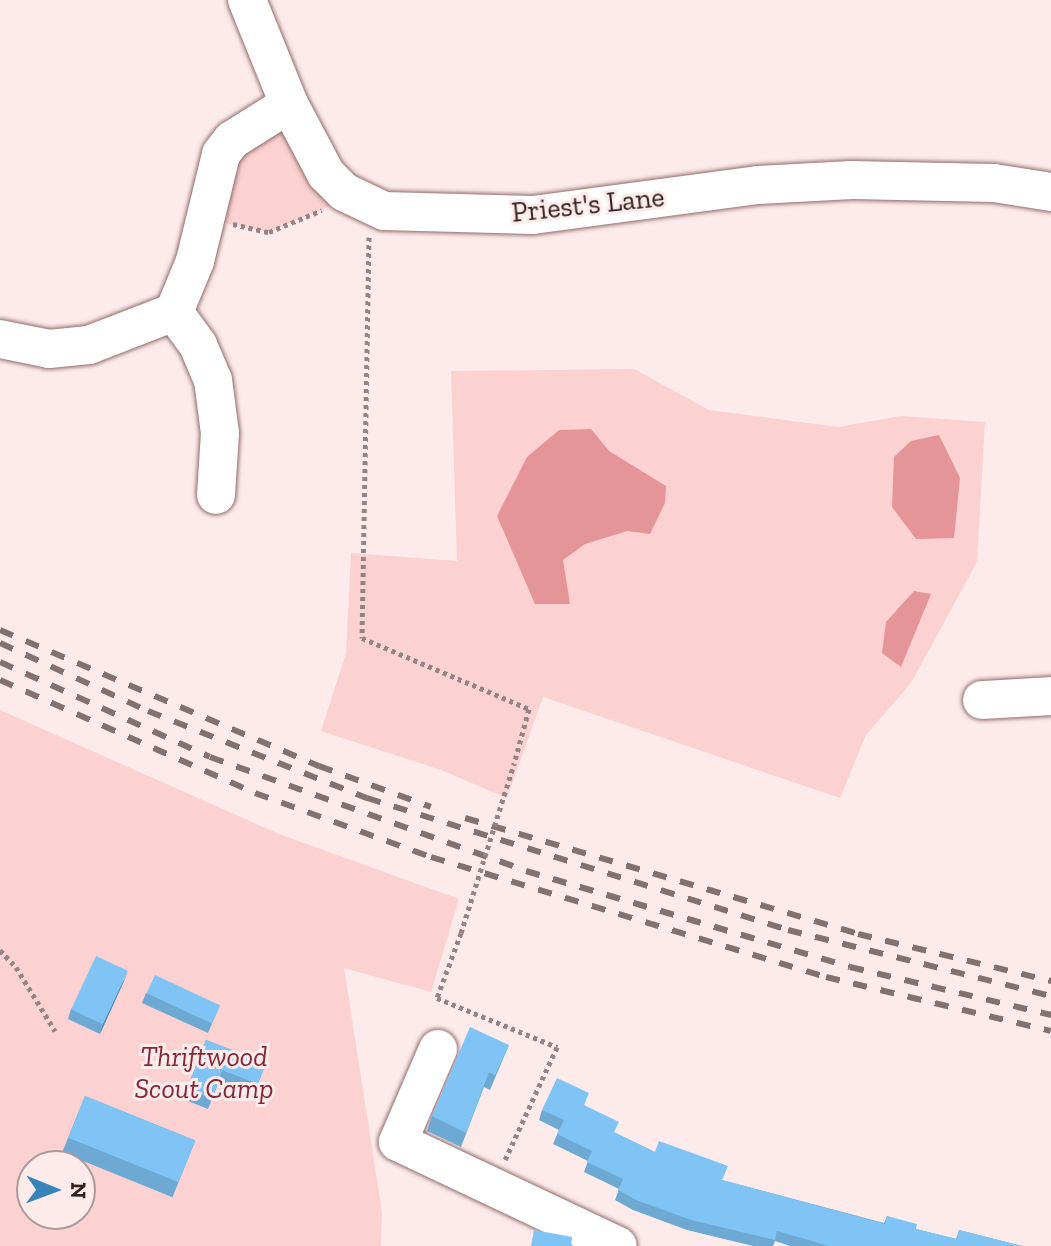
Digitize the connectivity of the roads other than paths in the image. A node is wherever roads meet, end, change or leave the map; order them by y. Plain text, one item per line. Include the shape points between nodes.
1 (247, 0) edge
2 (289, 104) junction
3 (1051, 192) edge
4 (174, 312) junction
5 (0, 339) edge
6 (216, 495) dead end
7 (1051, 696) edge
8 (982, 700) dead end
9 (438, 1049) dead end
10 (618, 1246) edge

1 - 2 street
2 - 3 street, Priest's Lane via 326,174 357,199 413,215 533,215 758,185 852,180 994,183
2 - 4 street via 232,140 221,154
4 - 5 street via 89,345 49,349
4 - 6 street via 198,345 213,380 220,433
7 - 8 street
9 - 10 street via 398,1142

